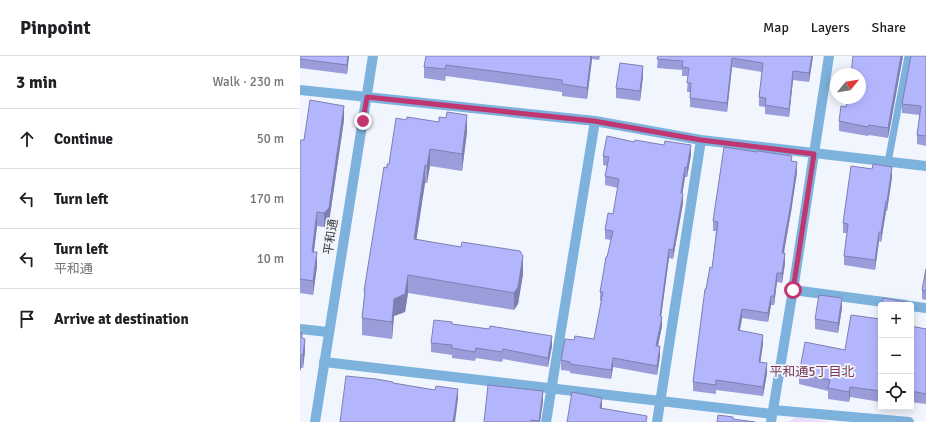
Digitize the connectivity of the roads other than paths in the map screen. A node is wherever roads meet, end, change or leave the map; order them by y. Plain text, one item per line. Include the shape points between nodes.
1 (373, 56) edge
2 (829, 56) edge
3 (908, 56) edge
4 (300, 90) edge
5 (367, 97) junction
6 (594, 121) junction
7 (701, 140) junction
8 (814, 154) junction
9 (888, 162) junction
10 (926, 166) edge
11 (793, 290) junction
12 (883, 302) edge
13 (914, 306) edge
14 (926, 308) edge
15 (300, 329) edge
16 (328, 332) junction
17 (324, 362) junction
18 (551, 388) junction
19 (661, 402) junction
20 (772, 415) edge
21 (315, 422) edge
22 (546, 422) edge
23 (658, 422) edge
24 (909, 422) edge

1 - 5 street, 平和通
2 - 8 street
3 - 9 lane
4 - 5 street
5 - 6 street
5 - 16 street, 平和通
6 - 7 street
6 - 18 street
7 - 8 street
7 - 19 street
8 - 9 street
8 - 11 street
9 - 10 street
11 - 12 street
11 - 20 street
13 - 14 street
15 - 16 street
16 - 17 street, 平和通
17 - 18 street
17 - 21 street, 平和通
18 - 19 street
18 - 22 street
19 - 20 street
19 - 23 street
20 - 24 street

